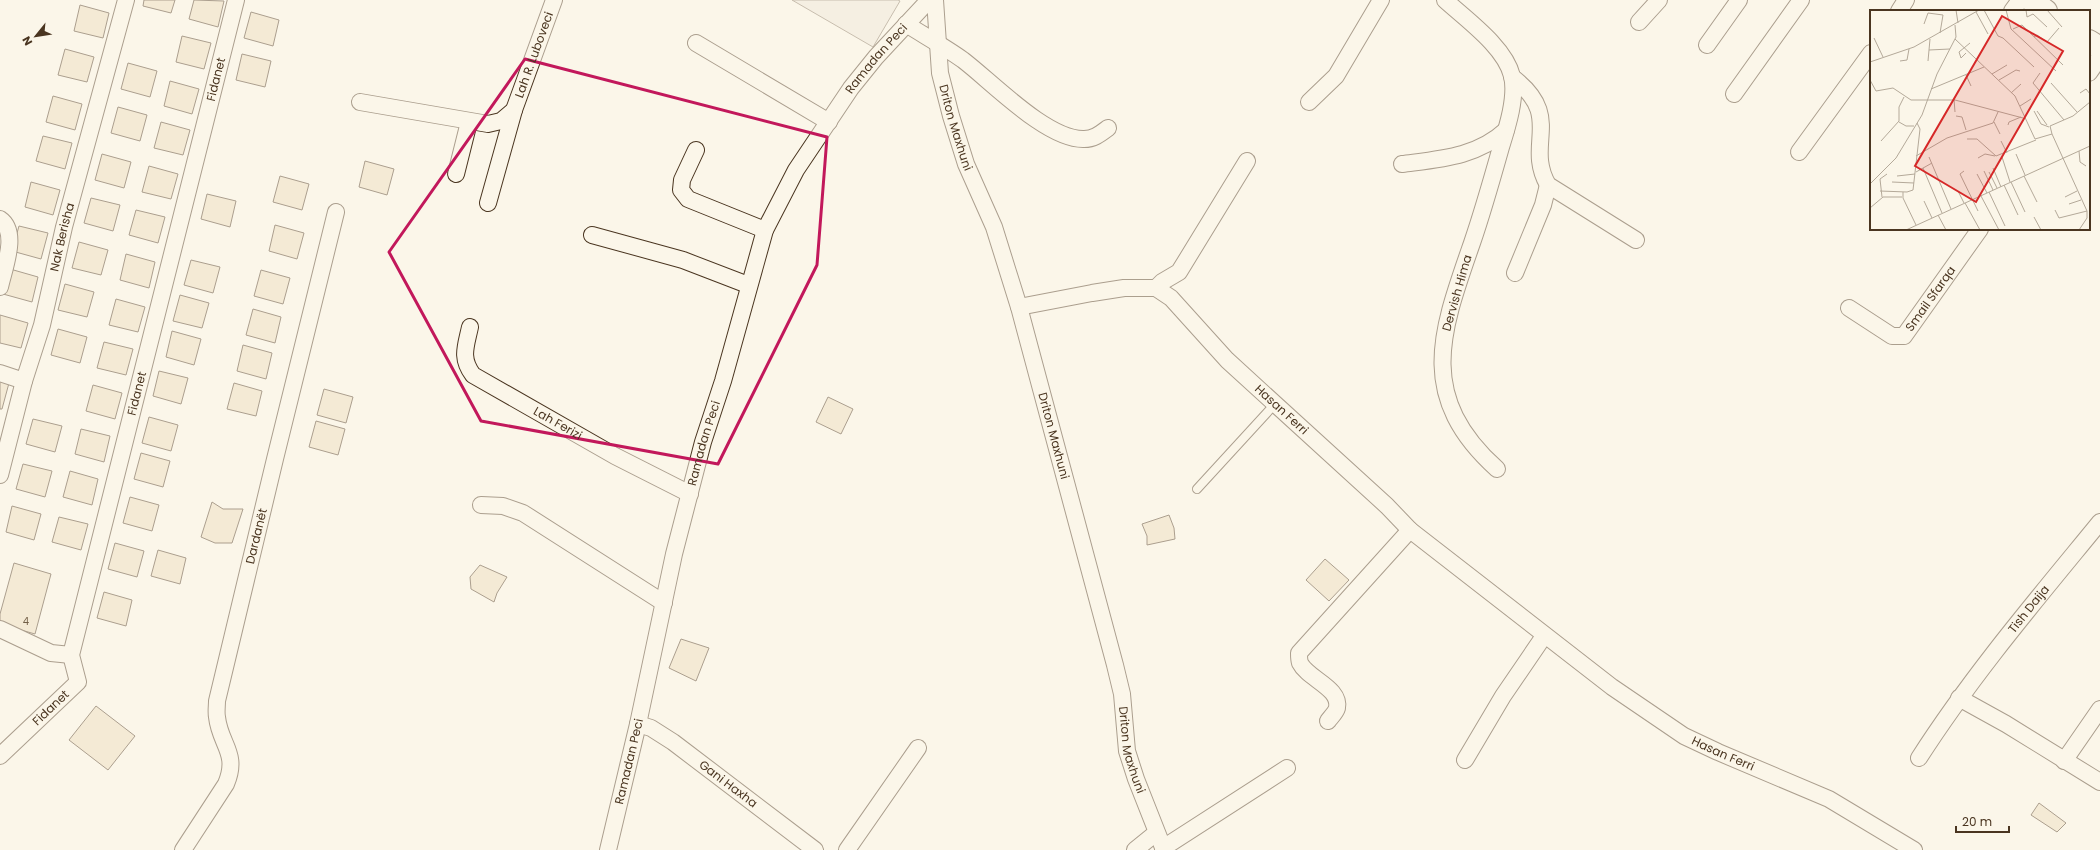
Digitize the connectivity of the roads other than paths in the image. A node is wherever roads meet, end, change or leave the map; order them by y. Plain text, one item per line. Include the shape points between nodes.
1 (126, 0) edge
2 (236, 0) edge
3 (554, 0) edge
4 (929, 0) edge
5 (935, 0) edge
6 (1381, 0) edge
7 (1445, 0) edge
8 (1659, 0) edge
9 (1739, 0) edge
10 (1801, 0) edge
11 (1906, 0) edge
12 (2020, 0) edge
13 (2031, 0) edge
14 (1900, 10) edge
15 (2013, 10) edge
16 (2045, 10) edge
17 (1639, 22) dead end
18 (906, 24) junction
19 (2090, 42) edge
20 (696, 43) dead end
21 (937, 43) junction
22 (1707, 45) dead end
23 (2100, 48) edge
24 (1870, 55) edge
25 (2100, 56) edge
26 (2090, 71) edge
27 (1512, 76) junction
28 (1734, 94) dead end
29 (360, 102) dead end
30 (1309, 102) dead end
31 (514, 110) junction
32 (469, 122) junction
33 (829, 122) junction
34 (1108, 128) dead end
35 (1506, 130) junction
36 (696, 150) dead end
37 (1799, 152) dead end
38 (1247, 161) dead end
39 (1402, 164) dead end
40 (456, 174) dead end
41 (1548, 185) junction
42 (488, 203) dead end
43 (336, 212) dead end
44 (0, 219) edge
45 (765, 230) junction
46 (1979, 230) edge
47 (592, 235) dead end
48 (1636, 240) dead end
49 (1515, 273) dead end
50 (748, 285) junction
51 (0, 287) edge
52 (1156, 288) junction
53 (1019, 307) junction
54 (1849, 308) dead end
55 (470, 327) dead end
56 (0, 373) edge
57 (24, 381) junction
58 (1275, 404) junction
59 (1497, 468) dead end
60 (0, 475) edge
61 (1197, 489) dead end
62 (690, 494) junction
63 (482, 505) dead end
64 (2100, 522) edge
65 (1410, 530) junction
66 (664, 603) junction
67 (0, 629) edge
68 (1544, 636) junction
69 (71, 655) junction
70 (1959, 698) junction
71 (2100, 710) edge
72 (1328, 721) dead end
73 (638, 724) junction
74 (918, 748) dead end
75 (0, 756) edge
76 (1919, 758) dead end
77 (1465, 760) dead end
78 (2064, 760) junction
79 (1287, 768) dead end
80 (2100, 782) edge
81 (1156, 833) junction
82 (1163, 849) edge
83 (183, 850) edge
84 (608, 850) edge
85 (815, 850) edge
86 (847, 850) edge
87 (1135, 850) edge
88 (1914, 850) edge

1 - 57 street, Nak Berisha via 64,227 42,325
2 - 69 street, Fidanet
3 - 31 street, Lah R. Luboveci
4 - 18 street, Ramadan Peci
5 - 21 street, Driton Maxhuni
6 - 30 street via 1336,76
7 - 27 street, Dervish Hima via 1487,38 1503,57
8 - 17 street
9 - 22 street
10 - 28 street
11 - 14 street
12 - 15 street
13 - 16 main road
18 - 21 street
18 - 33 street, Ramadan Peci via 855,83
19 - 23 main road
20 - 33 street
21 - 34 street via 962,59 1030,116 1060,134 1083,139 1097,137
21 - 53 street, Driton Maxhuni via 940,74 951,116 966,164 994,227
24 - 37 street
25 - 26 street
27 - 35 street, Dervish Hima via 1512,104
27 - 41 street, Dervish Hima via 1534,98 1540,111 1542,127 1539,161
29 - 32 street, Lah R. Luboveci
31 - 32 street, Lah R. Luboveci via 501,121 488,124
31 - 42 street, Lah R. Luboveci
32 - 40 street
33 - 45 street, Ramadan Peci via 796,170
35 - 39 street via 1494,142 1481,148 1440,159
35 - 59 street, Dervish Hima via 1453,298 1444,332 1442,366 1447,395 1455,417 1472,443
36 - 45 street via 682,180 681,190 688,198
38 - 52 street via 1179,272
41 - 48 street
41 - 49 street via 1543,205
43 - 83 street, Dardanët via 217,701 217,717 232,763 231,773
44 - 51 street via 9,229 10,240
45 - 50 street, Ramadan Peci
46 - 54 street, Smail Sfarqa via 1904,336 1892,336
47 - 50 street via 683,260
50 - 62 street, Ramadan Peci
52 - 53 street via 1124,288
52 - 58 street, Hasan Ferri via 1171,298 1227,360
53 - 81 street, Driton Maxhuni via 1115,665 1122,694 1127,751
55 - 62 street, Lah Ferizi via 464,354 466,366 473,375 615,456
56 - 57 street
57 - 60 street, Nak Berisha
58 - 61 lane
58 - 65 street, Hasan Ferri
62 - 66 street, Ramadan Peci
63 - 66 street via 503,506 523,513
64 - 70 street, Tish Daija
65 - 68 street, Hasan Ferri
65 - 72 street via 1299,654 1300,663 1332,692 1337,700 1337,709
66 - 73 street, Ramadan Peci
67 - 69 street via 51,653
68 - 77 street via 1503,696
68 - 88 street, Hasan Ferri via 1684,736 1829,799
69 - 75 street, Fidanet via 78,682
70 - 76 street, Tish Daija
70 - 78 street
71 - 78 street
73 - 84 street, Ramadan Peci
73 - 85 street, Gani Haxha via 651,728 673,742
74 - 86 street
78 - 80 street
79 - 82 street, Driton Maxhuni
81 - 82 street, Driton Maxhuni
81 - 87 street

